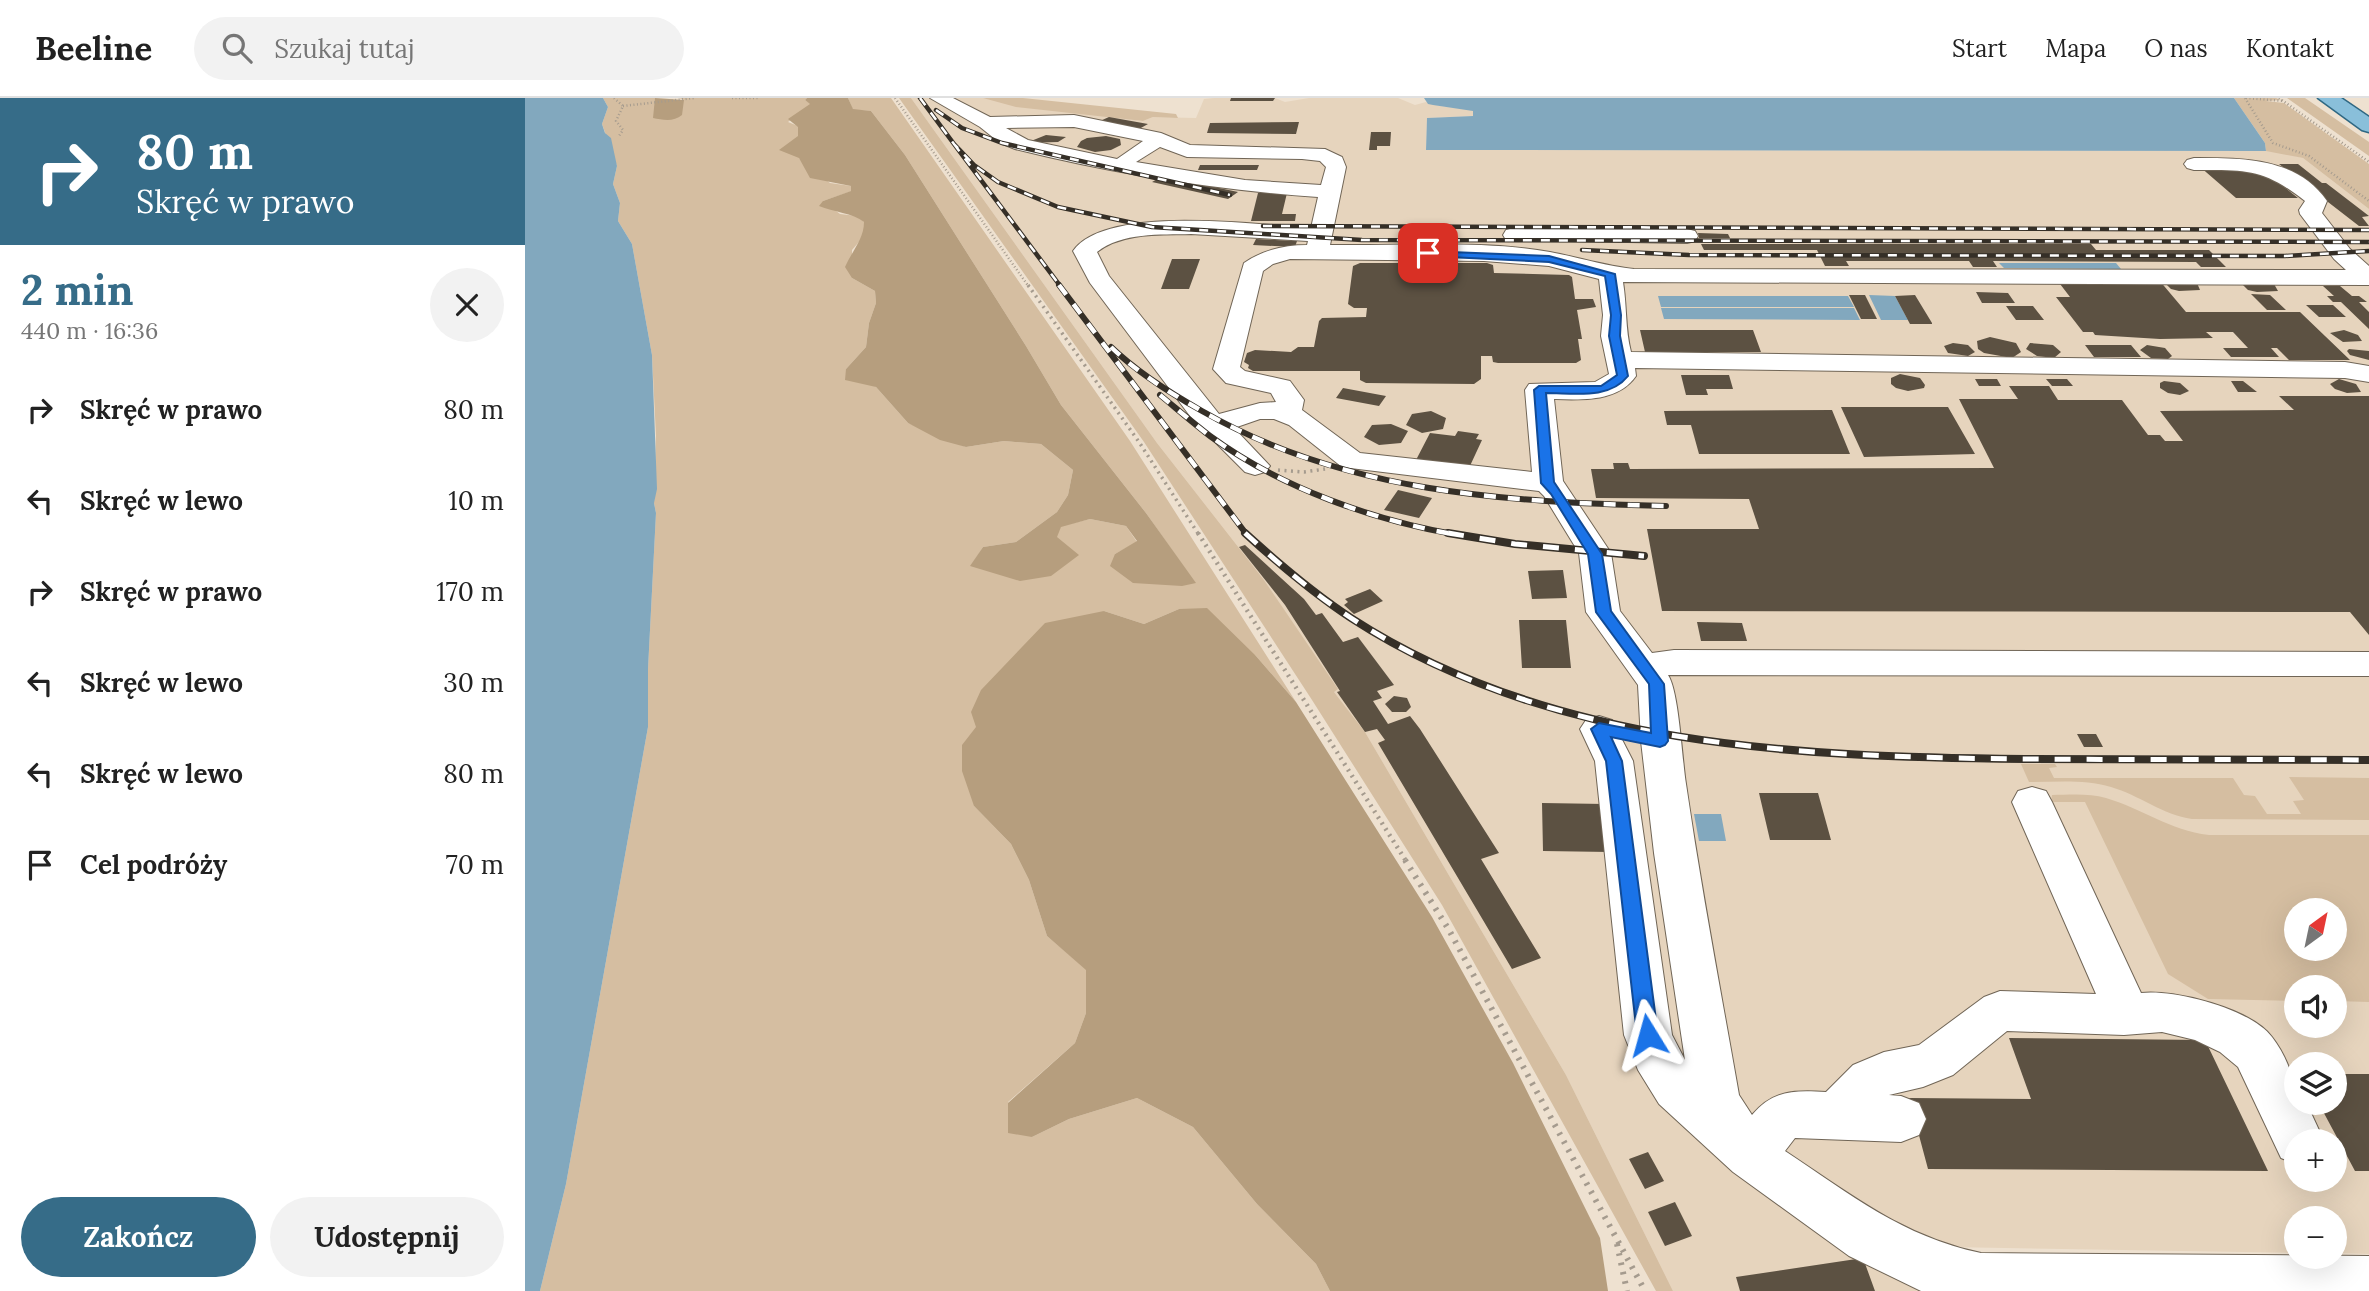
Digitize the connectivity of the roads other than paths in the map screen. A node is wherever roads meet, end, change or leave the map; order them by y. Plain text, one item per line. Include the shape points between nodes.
1 (939, 98) edge
2 (2327, 98) edge
3 (2352, 98) edge
4 (2369, 109) edge
5 (987, 123) junction
6 (2369, 126) edge
7 (1159, 139) junction
8 (2194, 164) dead end
9 (1121, 166) junction
10 (1331, 192) junction
11 (1687, 236) dead end
12 (1319, 243) junction
13 (1610, 274) junction
14 (2368, 277) edge
15 (1620, 360) junction
16 (2369, 374) edge
17 (1288, 413) junction
18 (1213, 425) junction
19 (1255, 466) road end
20 (1548, 483) junction
21 (2369, 664) edge
22 (1643, 666) junction
23 (1660, 741) junction
24 (2032, 802) dead end
25 (2128, 1015) junction
26 (1836, 1116) junction
27 (1901, 1119) dead end
28 (2293, 1129) edge
29 (1751, 1155) junction
30 (2369, 1284) edge

1 - 5 lane
2 - 6 main road
3 - 4 main road
5 - 7 lane via 1074,121
5 - 9 lane via 1022,145
7 - 9 lane
7 - 10 lane via 1198,153 1332,150 1336,167
8 - 14 lane via 2261,166 2288,176 2313,197 2312,214 2342,254
9 - 10 lane via 1245,186
10 - 12 lane
11 - 12 lane
12 - 13 lane via 1536,258
12 - 17 lane via 1265,259 1252,268 1226,369 1236,377 1280,387 1290,400
12 - 18 lane via 1152,227 1108,235 1089,244 1085,251 1098,278
13 - 14 lane
13 - 15 lane
15 - 16 lane via 2345,370
15 - 20 lane via 1622,376 1602,389 1539,390
17 - 18 lane via 1262,411
17 - 20 lane via 1300,417 1330,447 1352,461
18 - 19 lane
20 - 22 lane via 1595,554 1604,612
21 - 22 lane via 1674,662
22 - 23 lane via 1657,684
23 - 29 lane via 1715,1098 1728,1126
23 - 29 lane via 1586,724 1614,761 1637,959 1654,1056 1678,1091
24 - 25 lane
25 - 26 lane via 2000,1011 1935,1061 1880,1074
25 - 28 lane via 2181,1015 2235,1035 2255,1052
26 - 27 lane
26 - 29 lane via 1782,1116
29 - 30 lane via 1889,1249 1951,1276

